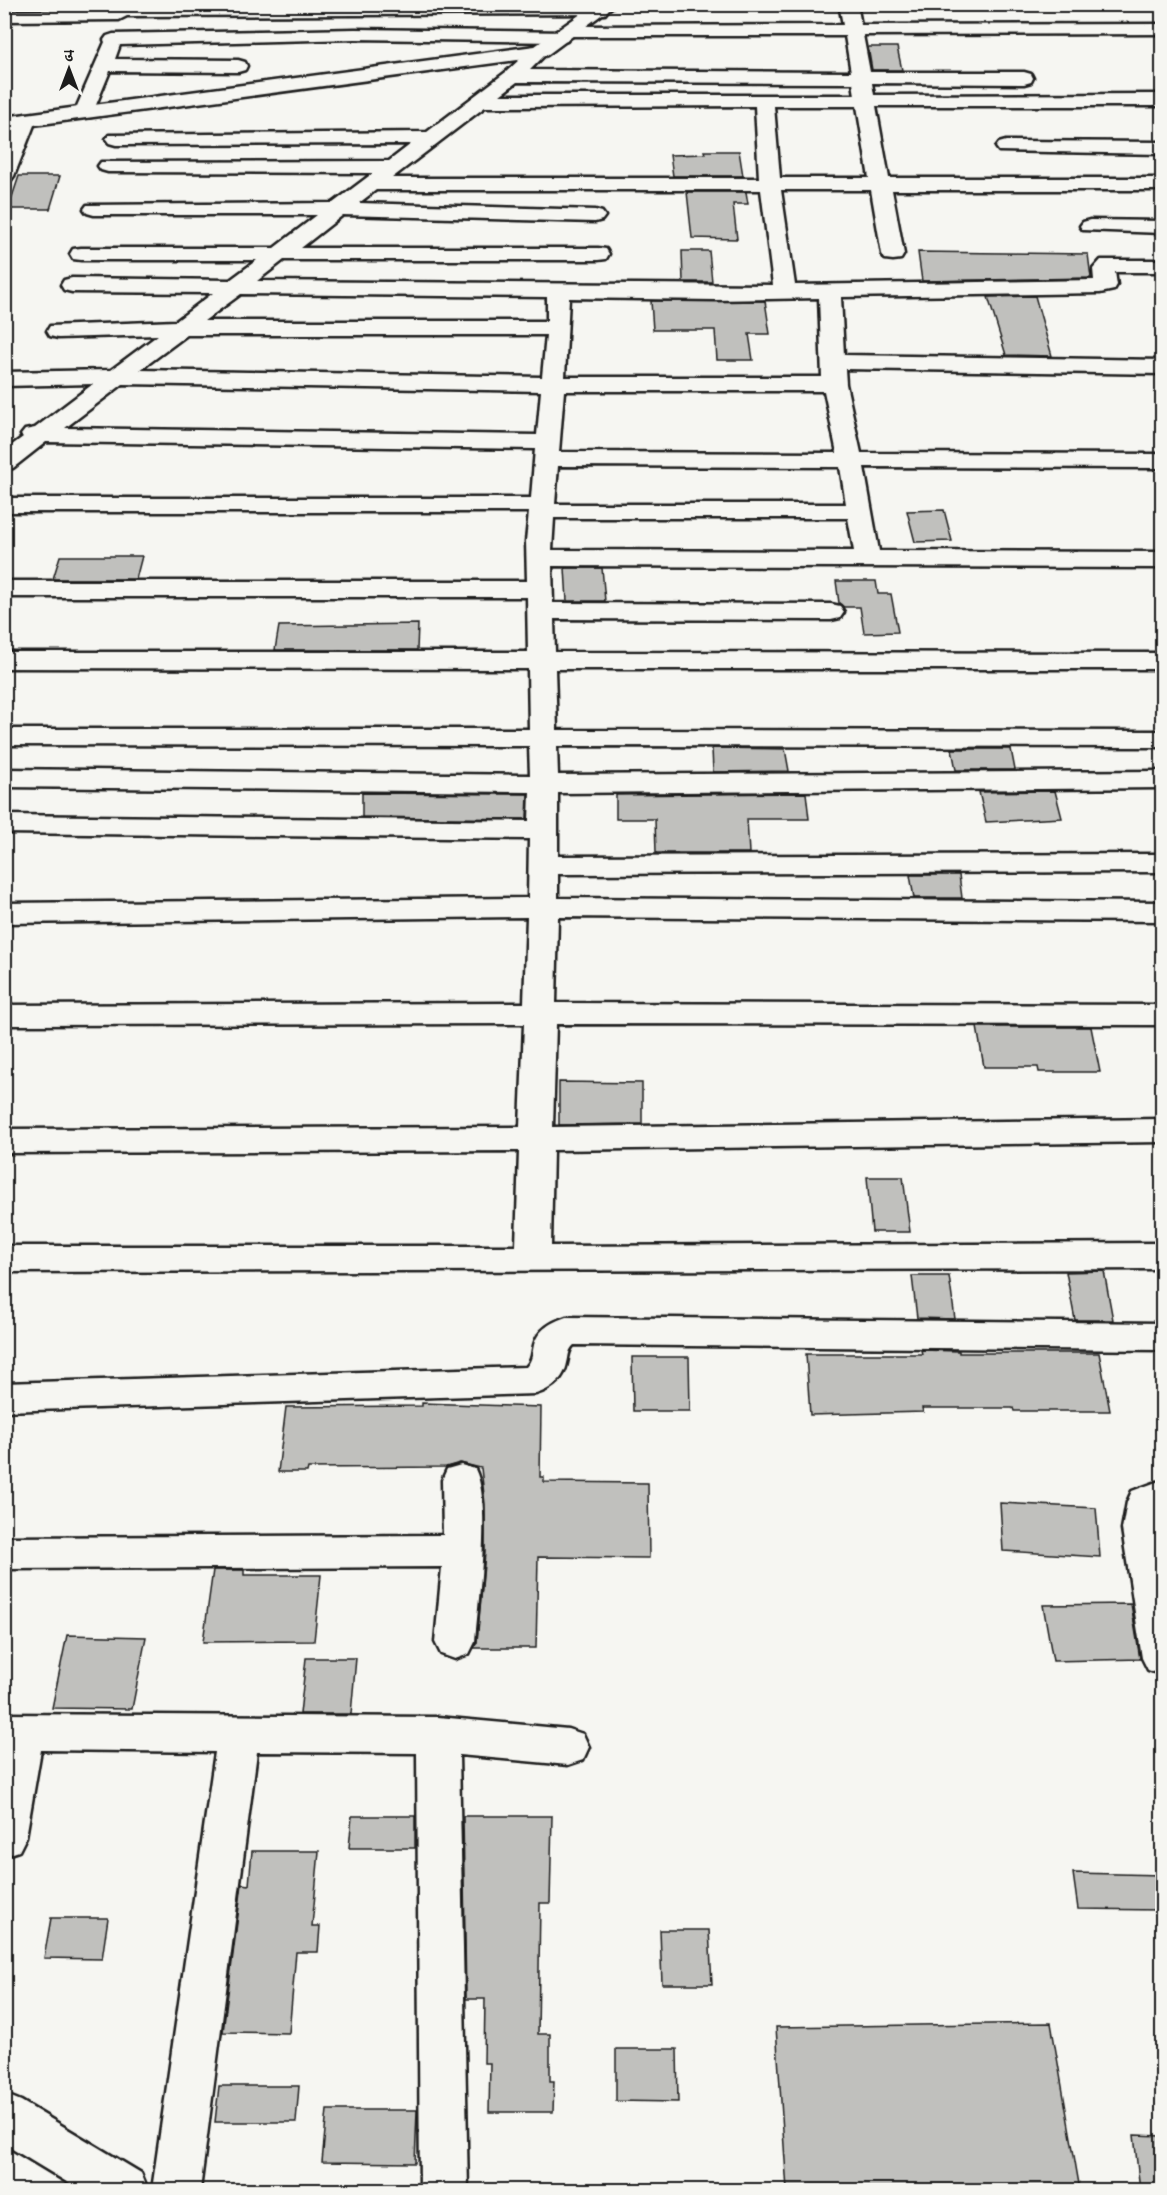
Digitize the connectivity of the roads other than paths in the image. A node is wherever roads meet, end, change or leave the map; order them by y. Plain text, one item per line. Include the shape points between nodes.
1 (848, 4) edge
2 (603, 7) edge
3 (121, 10) edge
4 (4, 16) edge
5 (1162, 29) edge
6 (853, 31) junction
7 (567, 34) junction
8 (113, 40) junction
9 (540, 51) junction
10 (104, 65) junction
11 (237, 66) dead end
12 (513, 76) junction
13 (861, 77) junction
14 (1046, 78) dead end
15 (764, 100) junction
16 (1162, 100) edge
17 (481, 101) junction
18 (865, 101) junction
19 (999, 101) junction
20 (127, 107) junction
21 (84, 113) junction
22 (26, 120) junction
23 (4, 123) edge
24 (432, 138) junction
25 (116, 139) junction
26 (1006, 147) junction
27 (1162, 148) edge
28 (108, 166) junction
29 (394, 167) junction
30 (4, 176) edge
31 (770, 183) junction
32 (880, 183) junction
33 (1012, 183) junction
34 (372, 184) junction
35 (600, 184) junction
36 (1162, 184) edge
37 (94, 209) junction
38 (339, 209) junction
39 (595, 216) junction
40 (1090, 226) dead end
41 (1162, 227) edge
42 (281, 253) junction
43 (81, 254) junction
44 (598, 254) junction
45 (892, 254) dead end
46 (1162, 266) edge
47 (238, 286) junction
48 (558, 290) junction
49 (594, 291) junction
50 (785, 291) junction
51 (830, 291) junction
52 (183, 327) junction
53 (558, 328) junction
54 (58, 331) junction
55 (1162, 367) edge
56 (834, 373) junction
57 (118, 377) junction
58 (4, 379) edge
59 (551, 384) junction
60 (40, 435) junction
61 (4, 436) edge
62 (546, 450) junction
63 (851, 460) junction
64 (1161, 461) edge
65 (4, 463) edge
66 (4, 505) edge
67 (542, 508) junction
68 (860, 510) junction
69 (540, 558) junction
70 (868, 560) junction
71 (1162, 561) edge
72 (4, 589) edge
73 (541, 600) junction
74 (831, 612) dead end
75 (4, 660) edge
76 (542, 661) junction
77 (1162, 661) edge
78 (4, 736) edge
79 (543, 738) junction
80 (1162, 739) edge
81 (4, 778) edge
82 (1162, 780) edge
83 (544, 784) junction
84 (4, 824) edge
85 (543, 830) junction
86 (1162, 863) edge
87 (543, 865) junction
88 (543, 907) junction
89 (1162, 912) edge
90 (4, 913) edge
91 (540, 1013) junction
92 (4, 1015) edge
93 (1162, 1015) edge
94 (1162, 1131) edge
95 (536, 1139) junction
96 (4, 1141) edge
97 (1162, 1256) edge
98 (4, 1259) edge
99 (533, 1260) junction
100 (1162, 1337) edge
101 (4, 1397) edge
102 (460, 1480) dead end
103 (1162, 1495) edge
104 (463, 1551) junction
105 (4, 1553) edge
106 (455, 1642) dead end
107 (1162, 1658) edge
108 (14, 1732) edge
109 (238, 1734) junction
110 (438, 1736) junction
111 (568, 1747) dead end
112 (4, 1837) edge
113 (4, 2116) edge
114 (124, 2190) edge
115 (176, 2190) edge
116 (444, 2190) edge

1 - 6 street
2 - 3 street
2 - 7 street
3 - 4 street
3 - 8 street
5 - 6 street
6 - 7 street
6 - 13 street
7 - 8 street
7 - 9 street
8 - 10 street
9 - 12 street
9 - 20 street
10 - 11 street
10 - 21 street
12 - 13 street
12 - 17 street
13 - 14 street
13 - 18 street
15 - 17 street
15 - 18 street
15 - 31 street
16 - 19 street
17 - 24 street
18 - 19 street
18 - 32 street
19 - 26 street
20 - 21 street
20 - 25 street
21 - 22 street
22 - 23 street
22 - 30 street
24 - 25 street
24 - 29 street
25 - 28 street
26 - 27 street
26 - 33 street
28 - 29 street
28 - 37 street
29 - 34 street
31 - 32 street
31 - 35 street
31 - 50 street
32 - 33 street
32 - 45 street
33 - 36 street
34 - 35 street
34 - 38 street
35 - 39 street
37 - 38 street
37 - 43 street
38 - 39 street
38 - 42 street
39 - 44 street
40 - 41 street
42 - 43 street
42 - 44 street
42 - 47 street
43 - 54 street
44 - 49 street
46 - 51 street via 1109,265 1104,269 1106,285 1100,286
47 - 48 street
47 - 52 street
47 - 54 street
48 - 49 street
48 - 53 street
49 - 50 street
50 - 51 street
51 - 56 street
52 - 53 street
52 - 54 street
52 - 57 street
53 - 59 street
54 - 57 street
54 - 58 street
55 - 56 street
56 - 59 street
56 - 63 street
57 - 59 street
57 - 60 street
59 - 62 street
60 - 61 street
60 - 62 street
60 - 65 street
62 - 63 street
62 - 67 street
63 - 64 street
63 - 68 street
66 - 67 street
67 - 68 street
67 - 69 street
68 - 70 street
69 - 70 street
69 - 73 street
70 - 71 street
72 - 73 street
73 - 74 street
73 - 76 street
75 - 76 street
76 - 77 street
76 - 79 street
78 - 79 street
79 - 80 street
79 - 83 street
81 - 83 street
82 - 83 street
83 - 85 street
84 - 85 street
85 - 87 street
86 - 87 street
87 - 88 street
88 - 89 street
88 - 90 street
88 - 91 street
91 - 92 street
91 - 93 street
91 - 95 street
94 - 95 street
95 - 96 street
95 - 99 street
97 - 99 street
98 - 99 street
100 - 101 street via 566,1331 554,1342 548,1368 536,1380
102 - 104 street
103 - 107 street via 1146,1502 1141,1529
104 - 105 street
104 - 106 street
108 - 109 street
108 - 112 street
109 - 110 street
109 - 115 street
110 - 111 street
110 - 116 street
113 - 114 street

